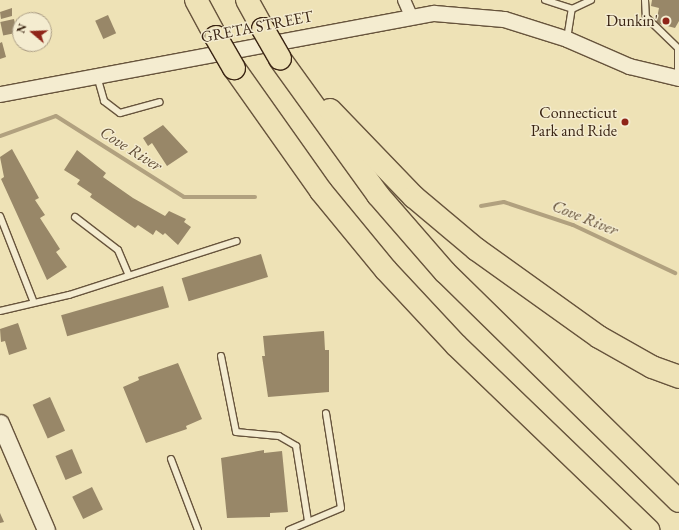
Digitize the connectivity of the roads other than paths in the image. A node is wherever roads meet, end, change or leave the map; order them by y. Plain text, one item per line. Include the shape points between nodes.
1 (196, 0) edge
2 (247, 0) edge
3 (404, 0) edge
4 (544, 0) edge
5 (591, 0) edge
6 (645, 0) edge
7 (572, 9) junction
8 (410, 16) junction
9 (567, 39) junction
10 (679, 48) edge
11 (280, 59) junction
12 (97, 76) junction
13 (678, 78) edge
14 (0, 94) edge
15 (160, 102) dead end
16 (0, 216) edge
17 (75, 217) dead end
18 (237, 241) dead end
19 (128, 274) junction
20 (33, 300) junction
21 (0, 311) edge
22 (221, 356) dead end
23 (679, 377) edge
24 (326, 413) dead end
25 (0, 423) edge
26 (171, 459) dead end
27 (679, 501) edge
28 (308, 521) junction
29 (46, 530) edge
30 (198, 530) edge
31 (289, 530) edge
32 (648, 530) edge

1 - 32 highway, bridge via 234,68 295,156 386,270 456,345
2 - 11 highway, bridge
3 - 8 street
4 - 7 lane
5 - 7 lane
6 - 10 lane via 646,17
7 - 9 lane
8 - 9 street, GRETA STREET via 434,13 504,19
8 - 12 street, GRETA STREET
9 - 13 street, GRETA STREET via 629,66
10 - 13 lane
11 - 23 highway via 395,178 450,229 548,304 599,337 652,367
11 - 27 highway via 374,189 444,272
12 - 14 street, GRETA STREET
12 - 15 lane via 104,101 120,113
16 - 20 lane
17 - 19 lane via 118,250
18 - 19 lane
19 - 20 lane via 69,295
20 - 21 lane
22 - 28 lane via 236,432 279,436 296,446
24 - 28 lane via 341,508
25 - 29 main road
26 - 30 lane
28 - 31 lane

